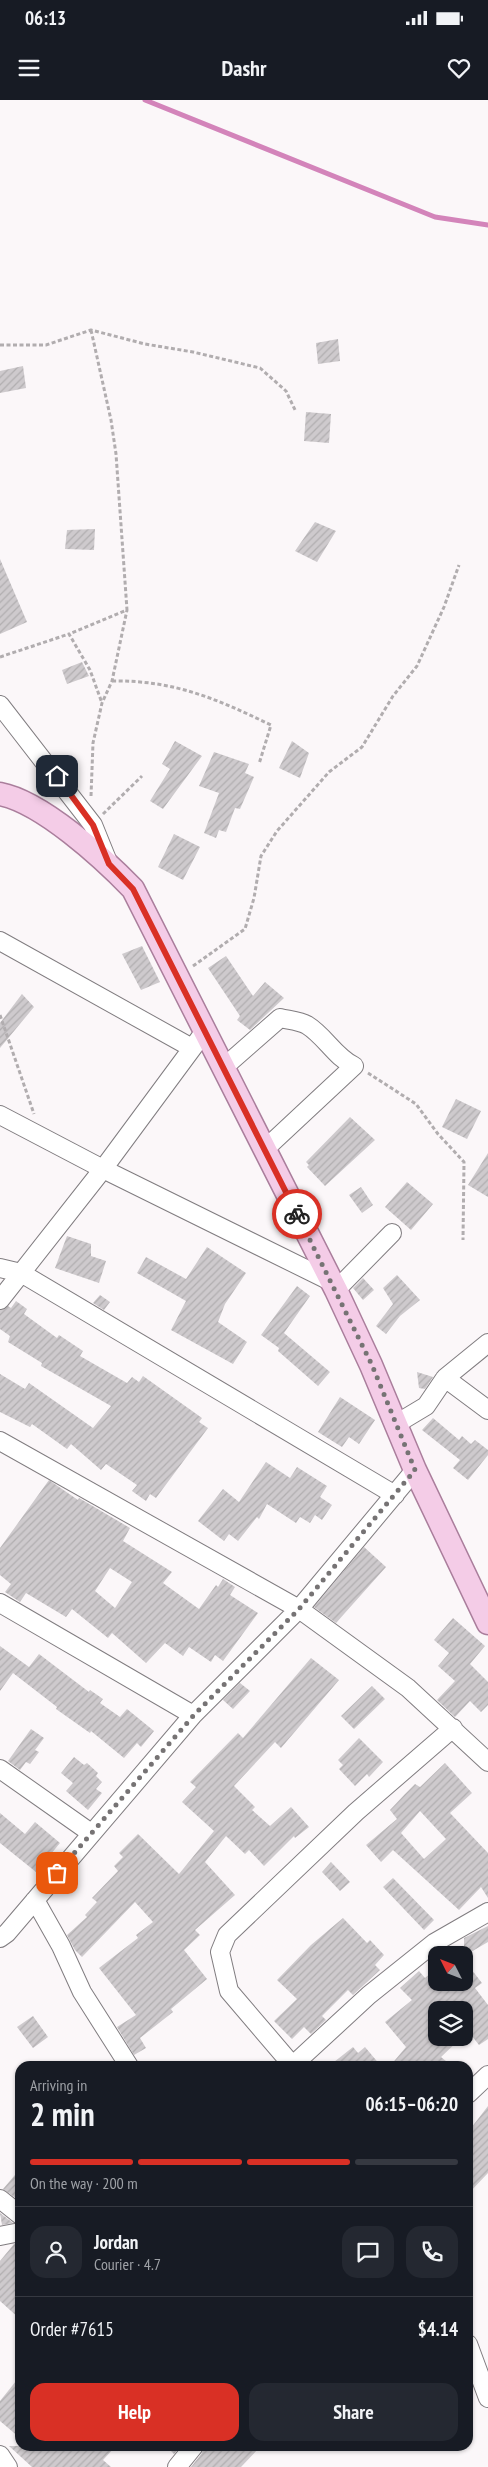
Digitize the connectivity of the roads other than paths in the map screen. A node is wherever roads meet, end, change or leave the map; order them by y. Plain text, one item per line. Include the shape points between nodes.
1 (0, 705) edge
2 (0, 794) edge
3 (109, 864) junction
4 (0, 941) edge
5 (199, 1040) junction
6 (223, 1068) junction
7 (0, 1115) edge
8 (264, 1150) junction
9 (103, 1169) junction
10 (392, 1234) dead end
11 (0, 1268) edge
12 (22, 1273) junction
13 (334, 1286) junction
14 (0, 1300) edge
15 (488, 1343) edge
16 (445, 1378) junction
17 (488, 1410) edge
18 (396, 1424) junction
19 (0, 1441) edge
20 (415, 1470) junction
21 (395, 1496) junction
22 (0, 1603) edge
23 (299, 1609) junction
24 (488, 1623) edge
25 (194, 1715) junction
26 (453, 1728) junction
27 (488, 1762) edge
28 (0, 1769) edge
29 (92, 1833) junction
30 (35, 1900) junction
31 (488, 1912) edge
32 (0, 1938) edge
33 (126, 2061) edge
34 (289, 2061) edge
35 (298, 2061) edge
36 (488, 2076) edge
37 (473, 2090) edge
38 (0, 2199) edge
39 (15, 2211) edge
40 (15, 2233) edge
41 (0, 2236) edge
42 (473, 2358) edge
43 (488, 2398) edge
44 (190, 2451) edge
45 (0, 2455) edge
46 (8, 2467) edge
47 (177, 2467) edge

1 - 3 street via 93,825
2 - 3 main road via 14,796 38,810
3 - 5 main road via 133,889 178,976
4 - 5 street
5 - 6 main road
5 - 9 street
6 - 8 main road
6 - 8 street via 280,1018 306,1024 343,1061 354,1066
7 - 9 street
8 - 13 main road
9 - 12 street
9 - 13 street
10 - 13 street
11 - 12 street
12 - 14 street
12 - 21 street
13 - 18 main road
15 - 16 street
16 - 17 street
16 - 18 street via 426,1406
18 - 20 main road
19 - 23 street
20 - 21 street
20 - 24 main road
21 - 23 street
22 - 25 street
23 - 25 street
23 - 26 street via 408,1688
25 - 29 street
26 - 27 street
26 - 34 street via 356,1812 227,1935 220,1952 229,1991
28 - 29 street
29 - 30 street
30 - 32 street
30 - 33 street via 82,1992
31 - 35 street via 434,1943 370,1995
36 - 37 street
38 - 39 street
40 - 41 street
42 - 43 street
44 - 47 street
45 - 46 street

